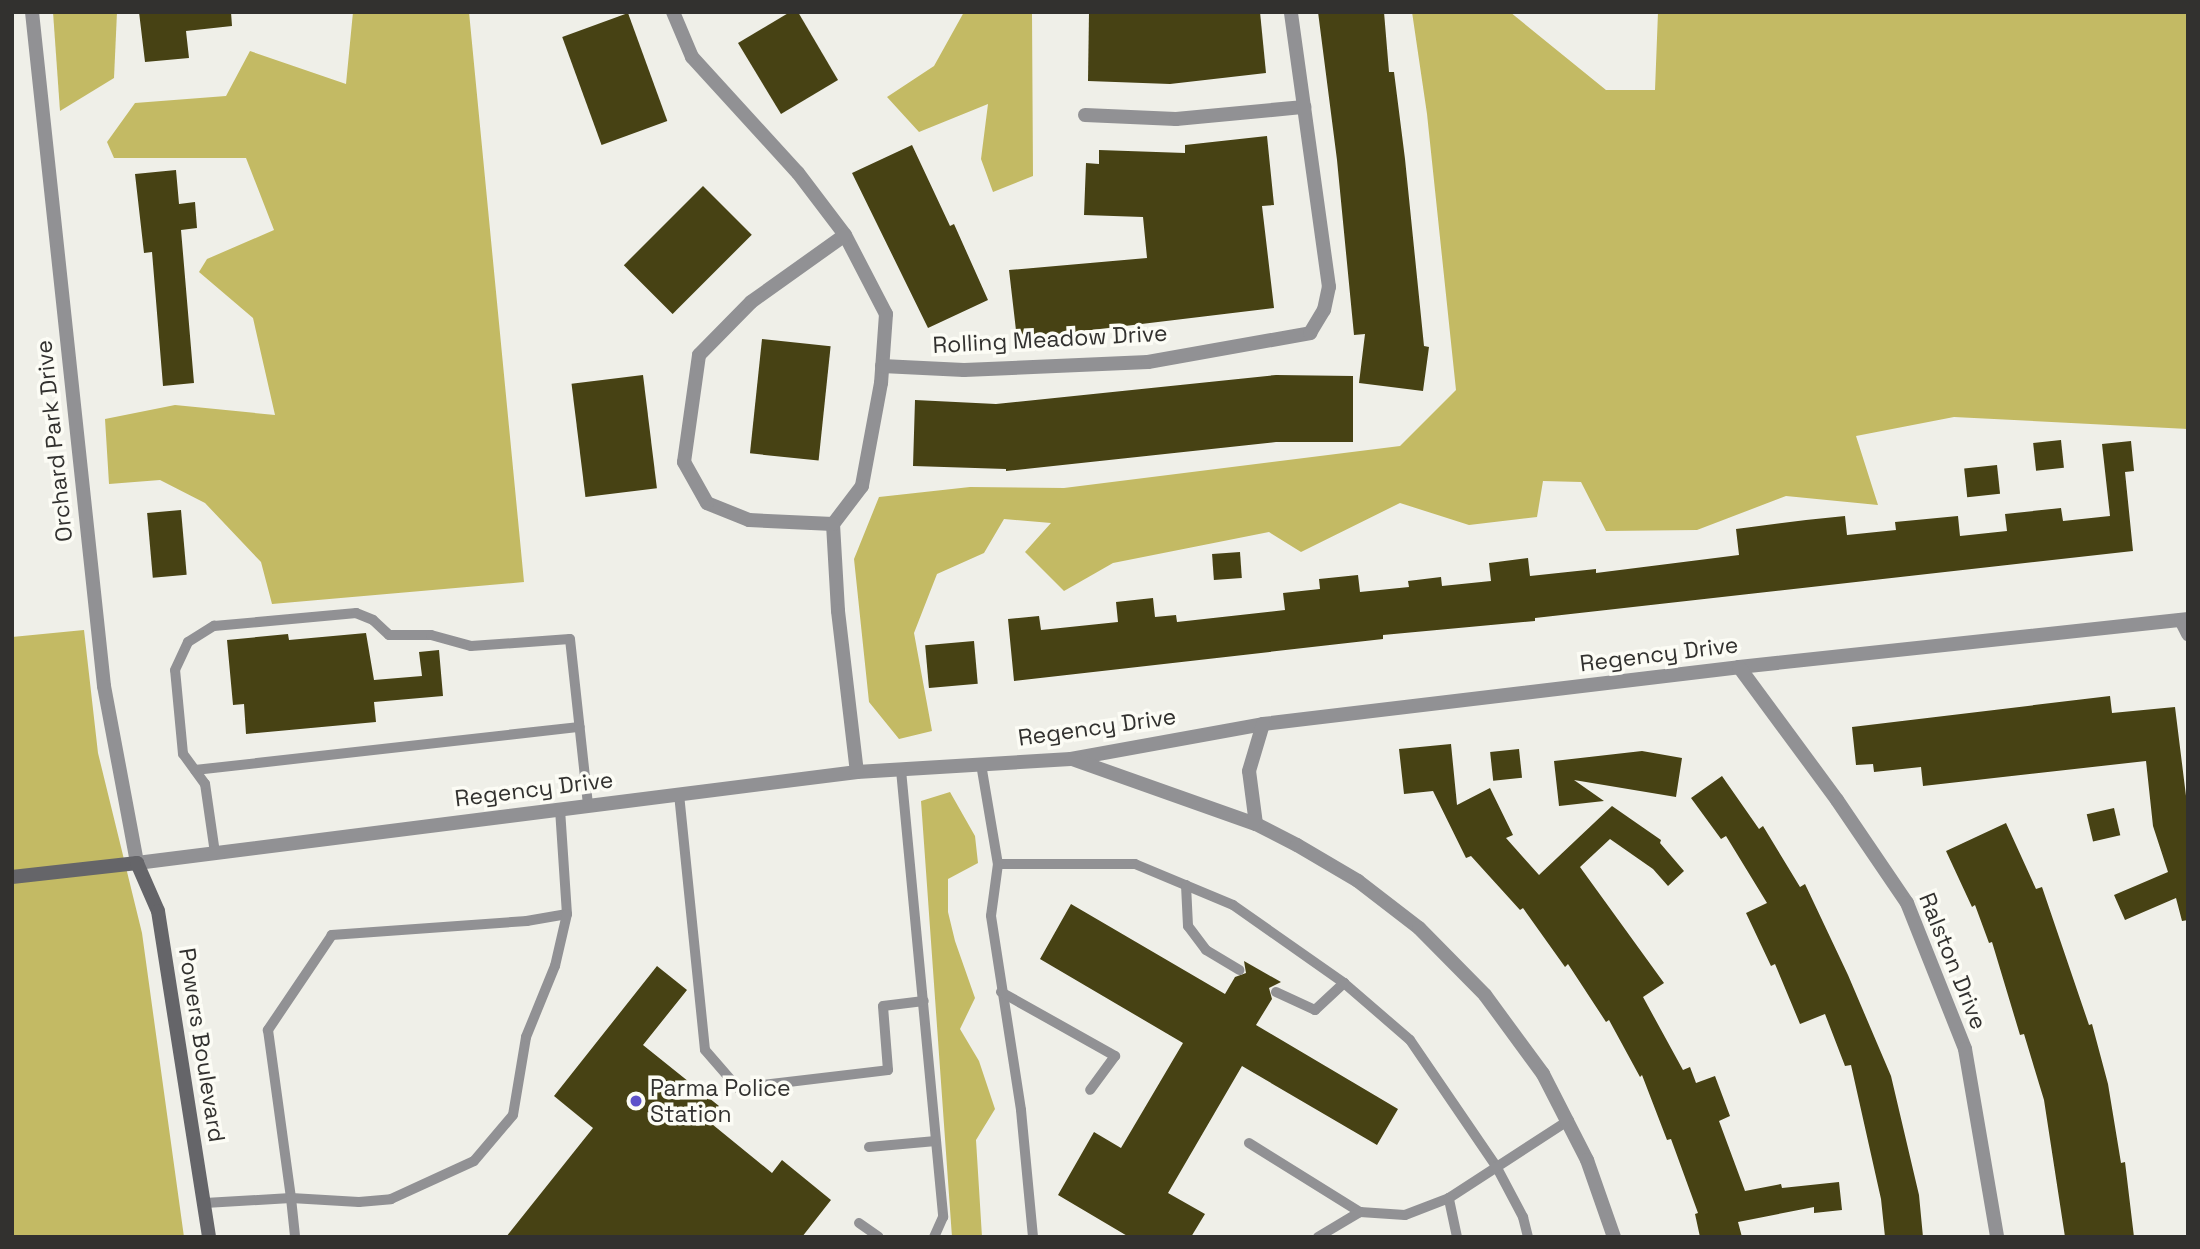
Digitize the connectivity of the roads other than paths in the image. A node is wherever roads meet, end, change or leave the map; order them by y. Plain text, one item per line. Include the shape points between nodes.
1 (32, 12) edge
2 (673, 12) edge
3 (1291, 12) edge
4 (1304, 107) junction
5 (1085, 115) dead end
6 (845, 234) junction
7 (882, 366) junction
8 (833, 524) junction
9 (2184, 620) edge
10 (2188, 634) edge
11 (1739, 667) junction
12 (1263, 724) junction
13 (580, 727) junction
14 (1071, 759) junction
15 (981, 764) junction
16 (195, 770) junction
17 (901, 770) junction
18 (856, 772) junction
19 (680, 794) junction
20 (588, 806) junction
21 (560, 809) junction
22 (1256, 824) junction
23 (215, 853) junction
24 (137, 863) junction
25 (998, 864) junction
26 (12, 877) edge
27 (1186, 885) junction
28 (567, 914) junction
29 (1239, 970) dead end
30 (1344, 983) junction
31 (1001, 992) junction
32 (1276, 992) dead end
33 (924, 1001) junction
34 (1090, 1090) dead end
35 (1569, 1119) junction
36 (936, 1141) junction
37 (1249, 1143) dead end
38 (869, 1147) dead end
39 (1496, 1166) junction
40 (290, 1198) junction
41 (1450, 1198) junction
42 (205, 1203) junction
43 (1360, 1212) junction
44 (859, 1223) dead end
45 (209, 1237) edge
46 (295, 1237) edge
47 (879, 1237) edge
48 (934, 1237) edge
49 (1033, 1237) edge
50 (1318, 1237) edge
51 (1457, 1237) edge
52 (1528, 1237) edge
53 (1614, 1237) edge
54 (1997, 1237) edge

1 - 24 street, Orchard Park Drive via 104,686
2 - 6 street via 692,57 798,173
3 - 4 street, Rolling Meadow Drive
4 - 5 street via 1176,119
4 - 7 street, Rolling Meadow Drive via 1329,287 1324,310 1310,333 1148,362 964,370
6 - 7 street via 886,314
6 - 8 street via 751,302 699,355 684,462 707,503 718,508 749,520
7 - 8 street via 862,486
8 - 18 street
9 - 10 street
9 - 11 street, Regency Drive
11 - 12 street, Regency Drive
11 - 54 street, Ralston Drive via 1838,800 1907,903 1965,1049
12 - 14 street, Regency Drive
12 - 22 street via 1249,771
13 - 16 lane
13 - 16 lane via 570,639 471,646 431,635 389,635 373,620 356,613 214,626 188,642 175,670 183,754
13 - 20 lane
14 - 15 street, Regency Drive
14 - 22 street
15 - 17 street, Regency Drive
15 - 25 lane
16 - 23 lane via 205,784
17 - 18 street, Regency Drive
17 - 33 lane
18 - 19 street, Regency Drive
19 - 20 street, Regency Drive
19 - 33 lane via 705,1050 738,1088 888,1070 883,1006
20 - 21 street, Regency Drive
21 - 23 street, Regency Drive
21 - 28 lane
22 - 35 street via 1358,881 1447,955 1517,1035
23 - 24 street, Regency Drive
24 - 26 street, Regency Drive
24 - 42 street, Powers Boulevard via 158,911
25 - 27 lane via 1135,864
25 - 31 lane via 991,916
27 - 29 lane via 1188,926 1206,950
27 - 30 lane via 1233,905
28 - 40 lane via 555,966 526,1037 513,1115 474,1161 391,1199
28 - 40 lane via 332,935 268,1030
30 - 32 lane via 1315,1010
30 - 39 lane via 1410,1040
31 - 34 lane via 1115,1056
31 - 49 lane via 1021,1110
33 - 36 lane
35 - 39 lane
35 - 53 street
36 - 38 lane
36 - 48 lane via 943,1217
37 - 43 lane
39 - 41 lane
39 - 52 lane via 1523,1217
40 - 42 lane
40 - 46 lane
41 - 43 lane via 1405,1215
41 - 51 lane
42 - 45 street, Powers Boulevard
43 - 50 lane
44 - 47 lane

